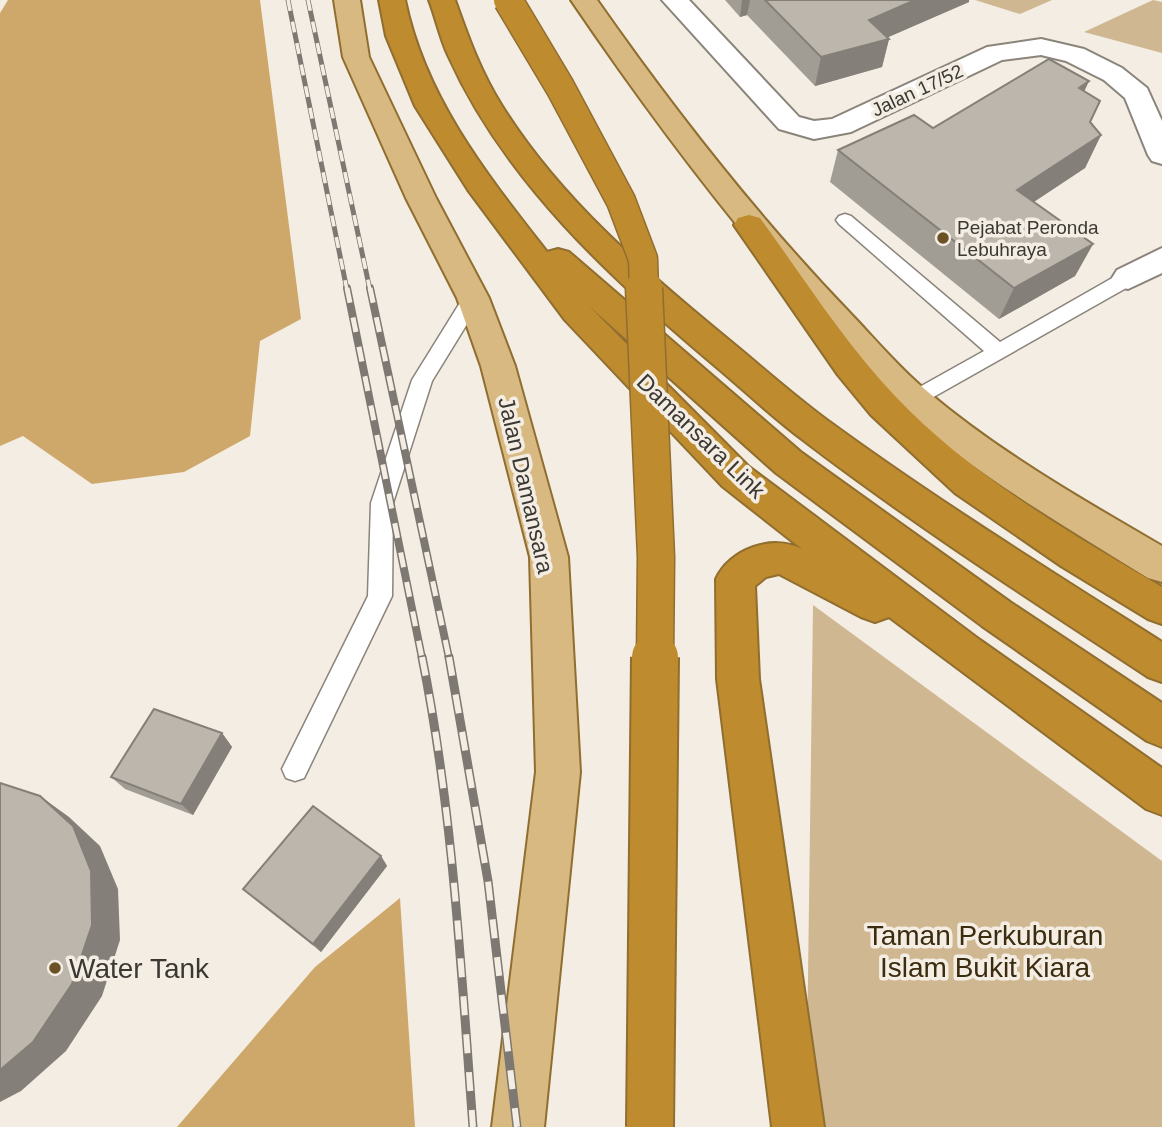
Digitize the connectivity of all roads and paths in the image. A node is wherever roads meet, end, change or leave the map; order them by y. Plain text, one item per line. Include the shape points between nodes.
1 (347, 0) edge
2 (391, 0) edge
3 (442, 0) edge
4 (508, 0) edge
5 (584, 0) edge
6 (675, 0) edge
7 (1162, 155) edge
8 (478, 183) junction
9 (845, 220) dead end
10 (749, 225) junction
11 (1162, 259) edge
12 (1128, 278) joint
13 (473, 298) junction
14 (999, 352) junction
15 (914, 400) junction
16 (1162, 566) edge
17 (1162, 607) edge
18 (966, 653) junction
19 (1162, 664) edge
20 (1162, 727) edge
21 (295, 769) dead end
22 (1162, 794) edge
23 (518, 1127) edge
24 (650, 1127) edge
25 (798, 1127) edge

1 - 13 main road, Jalan Damansara via 356,57
2 - 8 highway, Damansara Link via 399,36 429,106
3 - 19 highway via 451,36 486,105 550,192 659,301 815,430
4 - 24 highway, bridge via 621,201 643,259 656,556
5 - 10 main road via 638,80
6 - 7 street, Jalan 17/52 via 789,122 801,129 814,132 841,126 996,53 1041,47 1075,55 1112,74 1137,94
8 - 18 highway, Damansara Link via 576,312 735,476
8 - 20 highway via 570,271 789,463 996,614
9 - 14 lane
10 - 15 main road
10 - 17 highway via 883,406 968,483
11 - 12 street
12 - 14 lane
13 - 21 lane via 422,380 382,503 380,596
13 - 23 main road, Jalan Damansara via 498,366 549,557 558,772
14 - 15 lane
15 - 16 main road via 1028,485
18 - 22 highway, Damansara Link
18 - 25 highway via 782,557 755,563 735,579 738,679

